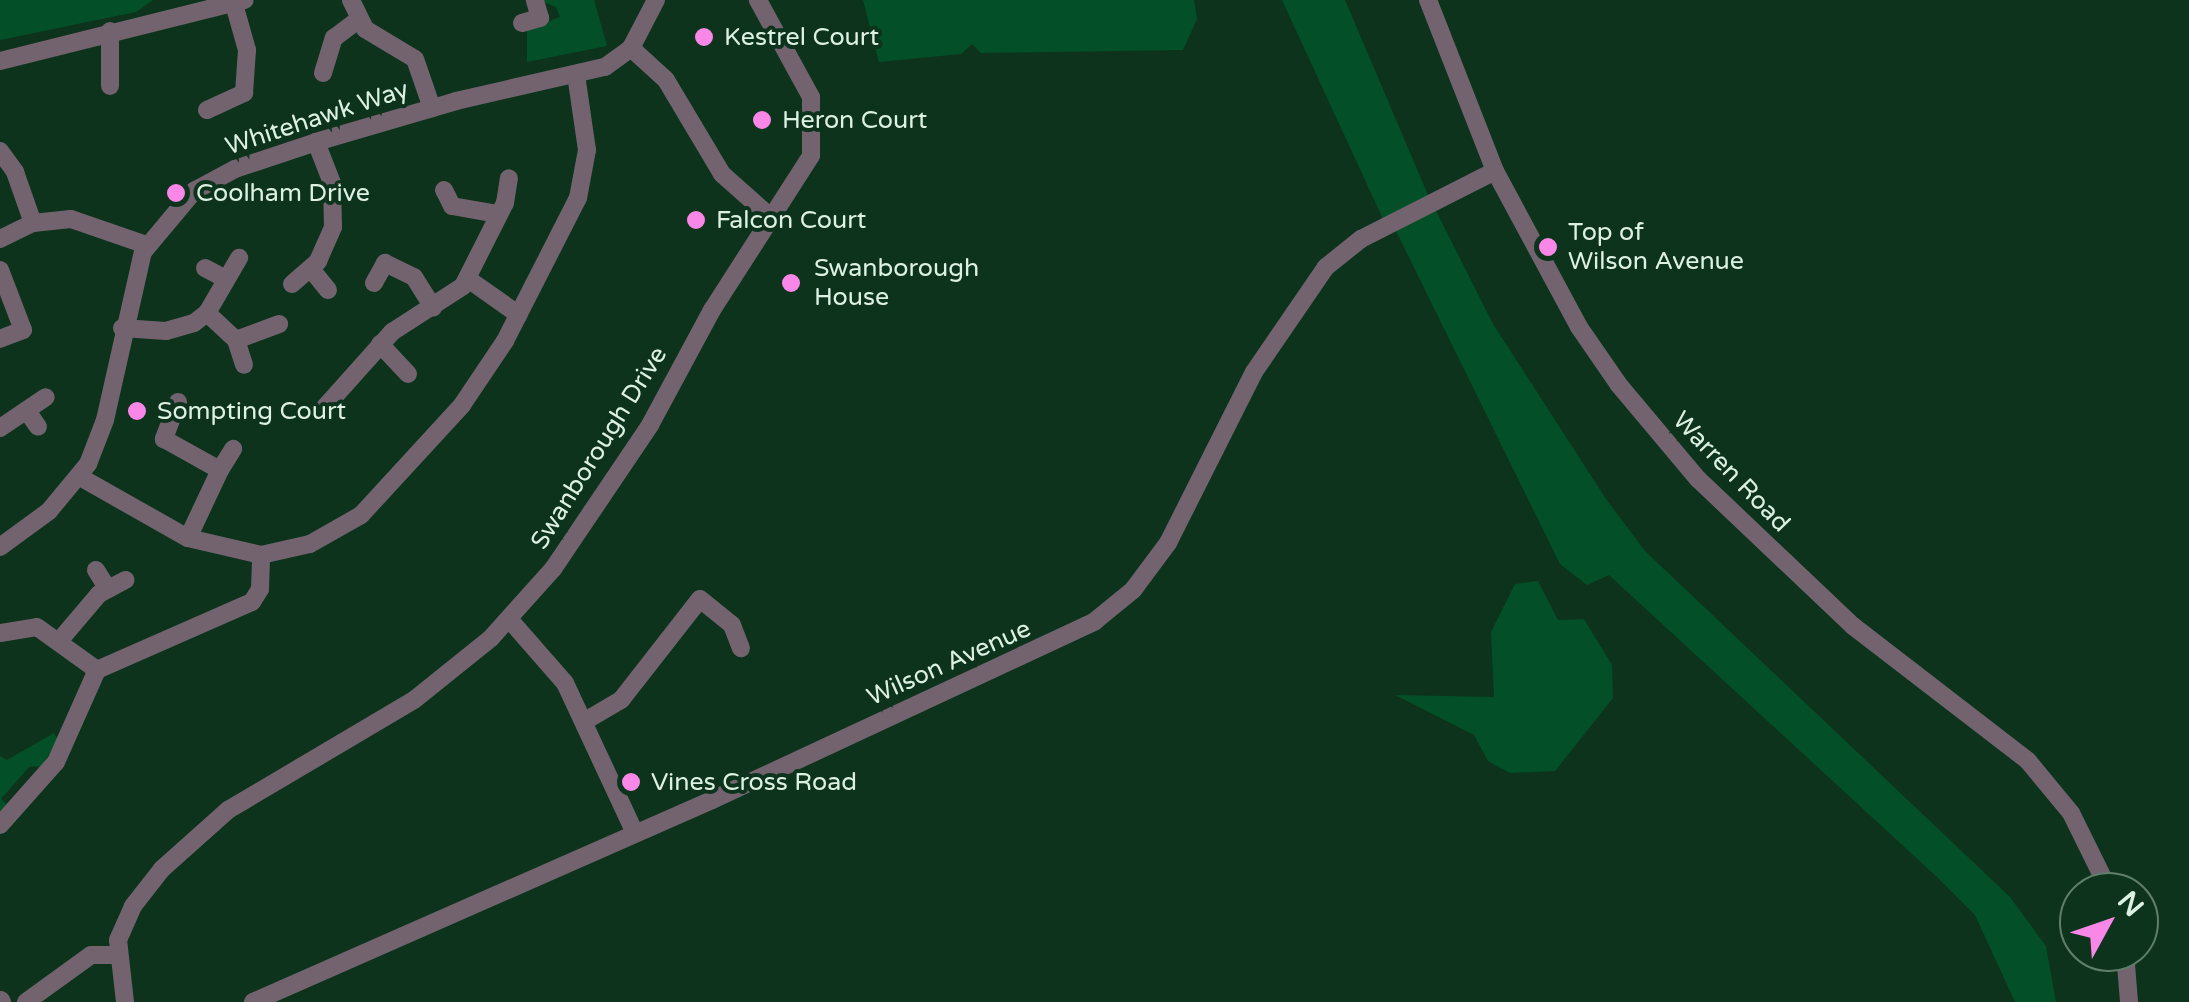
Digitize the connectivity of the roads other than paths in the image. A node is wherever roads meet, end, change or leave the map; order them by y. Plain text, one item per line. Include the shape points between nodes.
1 (351, 0) edge
2 (656, 0) edge
3 (758, 0) edge
4 (1428, 0) edge
5 (239, 2) edge
6 (358, 20) junction
7 (110, 31) junction
8 (631, 48) junction
9 (0, 61) edge
10 (323, 73) dead end
11 (576, 75) junction
12 (110, 86) dead end
13 (244, 93) junction
14 (263, 98) dead end
15 (432, 108) junction
16 (207, 110) dead end
17 (316, 142) junction
18 (0, 151) edge
19 (1494, 170) junction
20 (509, 178) dead end
21 (445, 205) dead end
22 (498, 214) junction
23 (775, 221) junction
24 (33, 223) junction
25 (0, 240) edge
26 (146, 245) junction
27 (239, 258) dead end
28 (205, 268) dead end
29 (0, 270) edge
30 (312, 270) junction
31 (226, 279) junction
32 (468, 279) junction
33 (374, 283) dead end
34 (292, 284) dead end
35 (328, 290) dead end
36 (433, 307) junction
37 (208, 313) junction
38 (519, 315) junction
39 (39, 319) dead end
40 (279, 324) dead end
41 (122, 328) junction
42 (23, 330) junction
43 (0, 340) edge
44 (236, 340) junction
45 (380, 344) junction
46 (244, 364) dead end
47 (408, 374) dead end
48 (46, 398) dead end
49 (178, 402) dead end
50 (325, 407) dead end
51 (27, 411) junction
52 (0, 428) edge
53 (38, 428) dead end
54 (233, 449) dead end
55 (220, 470) junction
56 (80, 476) junction
57 (188, 538) junction
58 (0, 547) edge
59 (261, 555) junction
60 (96, 570) dead end
61 (125, 580) dead end
62 (108, 590) junction
63 (509, 619) junction
64 (0, 633) edge
65 (60, 640) junction
66 (740, 648) dead end
67 (97, 670) junction
68 (586, 721) junction
69 (0, 826) edge
70 (635, 833) junction
71 (2100, 872) edge
72 (116, 954) junction
73 (2126, 972) edge
74 (26, 1002) edge
75 (125, 1002) edge
76 (254, 1002) edge
77 (2128, 1002) edge

1 - 6 street
2 - 8 street
3 - 23 street, Swanborough Drive via 802,76 815,122 808,165
4 - 19 street, Warren Road
5 - 7 street
5 - 13 street via 247,50
6 - 10 street via 336,34
6 - 15 street via 415,59
7 - 9 street
7 - 12 street
8 - 11 street, Whitehawk Way via 606,67
8 - 23 street via 666,80 722,174
11 - 15 street, Whitehawk Way
11 - 38 street via 587,131 584,175 564,231
13 - 14 street
13 - 16 street
15 - 17 street, Whitehawk Way
17 - 26 street, Whitehawk Way via 194,191
17 - 30 street via 332,183 334,215
18 - 24 street
19 - 70 street, Wilson Avenue via 1361,239 1313,282 1236,404 1175,532 1121,602 1056,642
19 - 71 street, Warren Road via 1579,327 1666,444 1853,626 2028,761 2071,814
20 - 22 street
21 - 22 street
22 - 32 street
23 - 63 street, Swanborough Drive via 712,310 607,491
24 - 25 street
24 - 26 street via 90,222
26 - 41 street, Whitehawk Way
27 - 31 street
28 - 31 street
29 - 42 street
30 - 34 street
30 - 35 street
31 - 37 street
32 - 36 street
32 - 38 street
33 - 36 street via 384,263 414,276
36 - 45 street
37 - 41 street via 178,329
37 - 44 street
38 - 59 street via 462,405 388,491 329,536
39 - 42 street
40 - 44 street
41 - 56 street, Whitehawk Way via 105,420
42 - 43 street
44 - 46 street
45 - 47 street
45 - 50 street
48 - 51 street
49 - 55 street via 164,438
51 - 52 street
51 - 53 street
54 - 55 street
55 - 57 street
56 - 57 street
56 - 58 street, Whitehawk Way via 50,510
57 - 59 street
59 - 67 street via 260,588 252,602
60 - 62 street
61 - 62 street
62 - 65 street
63 - 68 street via 555,669
63 - 72 street, Swanborough Drive via 414,700 252,794 198,834 133,906
64 - 65 street via 30,626
65 - 67 street
66 - 68 street via 730,622 705,592 617,704
67 - 69 street via 56,762
68 - 70 street
70 - 76 street, Wilson Avenue
72 - 74 street via 91,955
72 - 75 street
73 - 77 street

